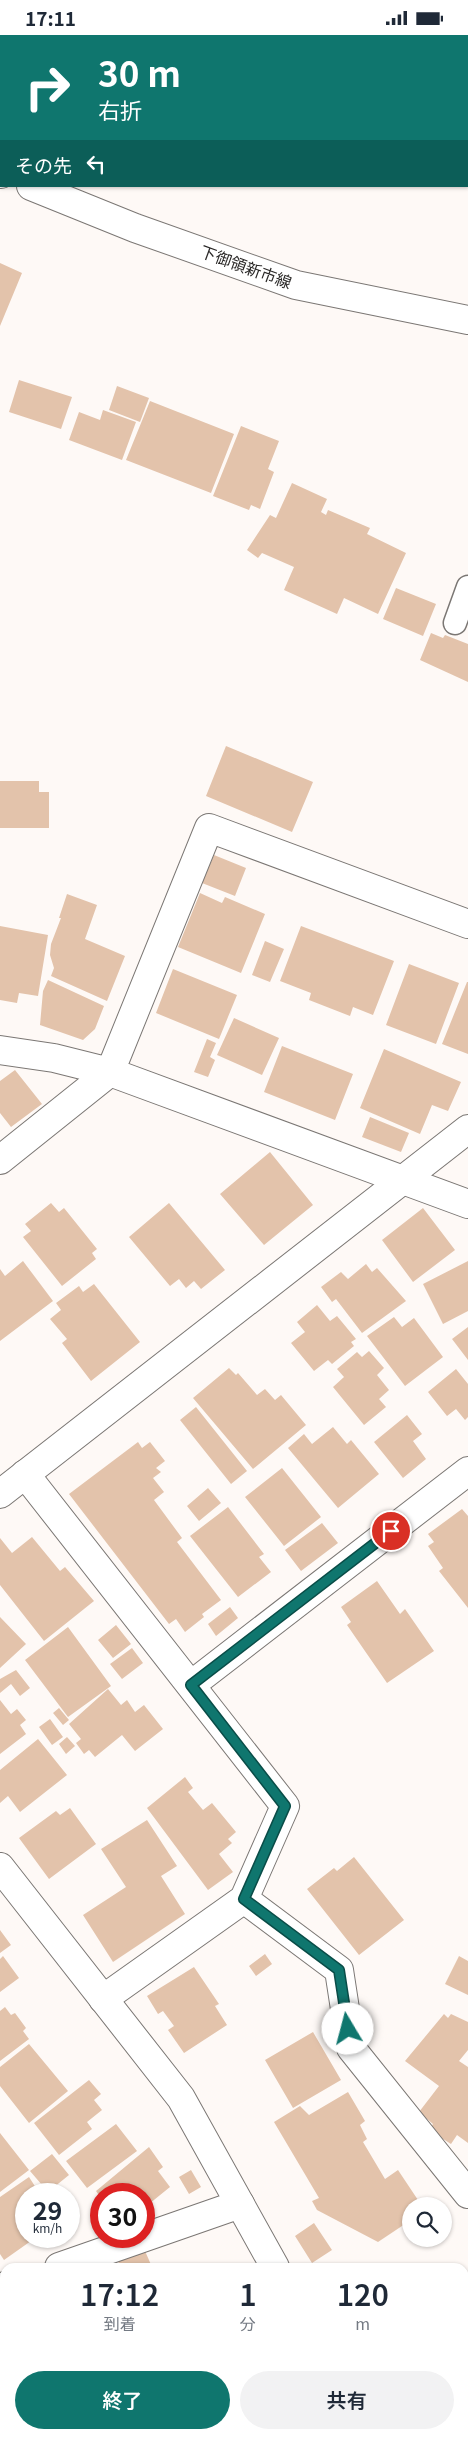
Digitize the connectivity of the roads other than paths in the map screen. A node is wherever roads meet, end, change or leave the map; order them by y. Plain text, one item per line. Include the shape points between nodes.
1 (33, 187) edge
2 (468, 320) edge
3 (468, 587) edge
4 (455, 623) dead end
5 (468, 924) edge
6 (0, 1050) edge
7 (110, 1072) junction
8 (468, 1129) edge
9 (0, 1160) edge
10 (403, 1180) junction
11 (468, 1204) edge
12 (468, 1471) edge
13 (25, 1475) junction
14 (0, 1494) edge
15 (191, 1685) junction
16 (0, 1867) edge
17 (244, 1899) junction
18 (103, 1999) junction
19 (468, 2194) edge
20 (240, 2204) junction
21 (70, 2263) edge
22 (272, 2263) edge

1 - 2 street, 下御領新市線 via 135,228 296,285
3 - 4 lane
5 - 7 street via 210,828
6 - 7 street via 54,1058
7 - 9 street
7 - 10 street
8 - 10 street
10 - 11 street
10 - 13 street
12 - 15 street
13 - 14 street
13 - 15 street
15 - 17 street via 285,1806
16 - 18 street
17 - 18 street
17 - 19 street via 339,1970 351,2048
18 - 20 street via 181,2098
20 - 21 street
20 - 22 street

